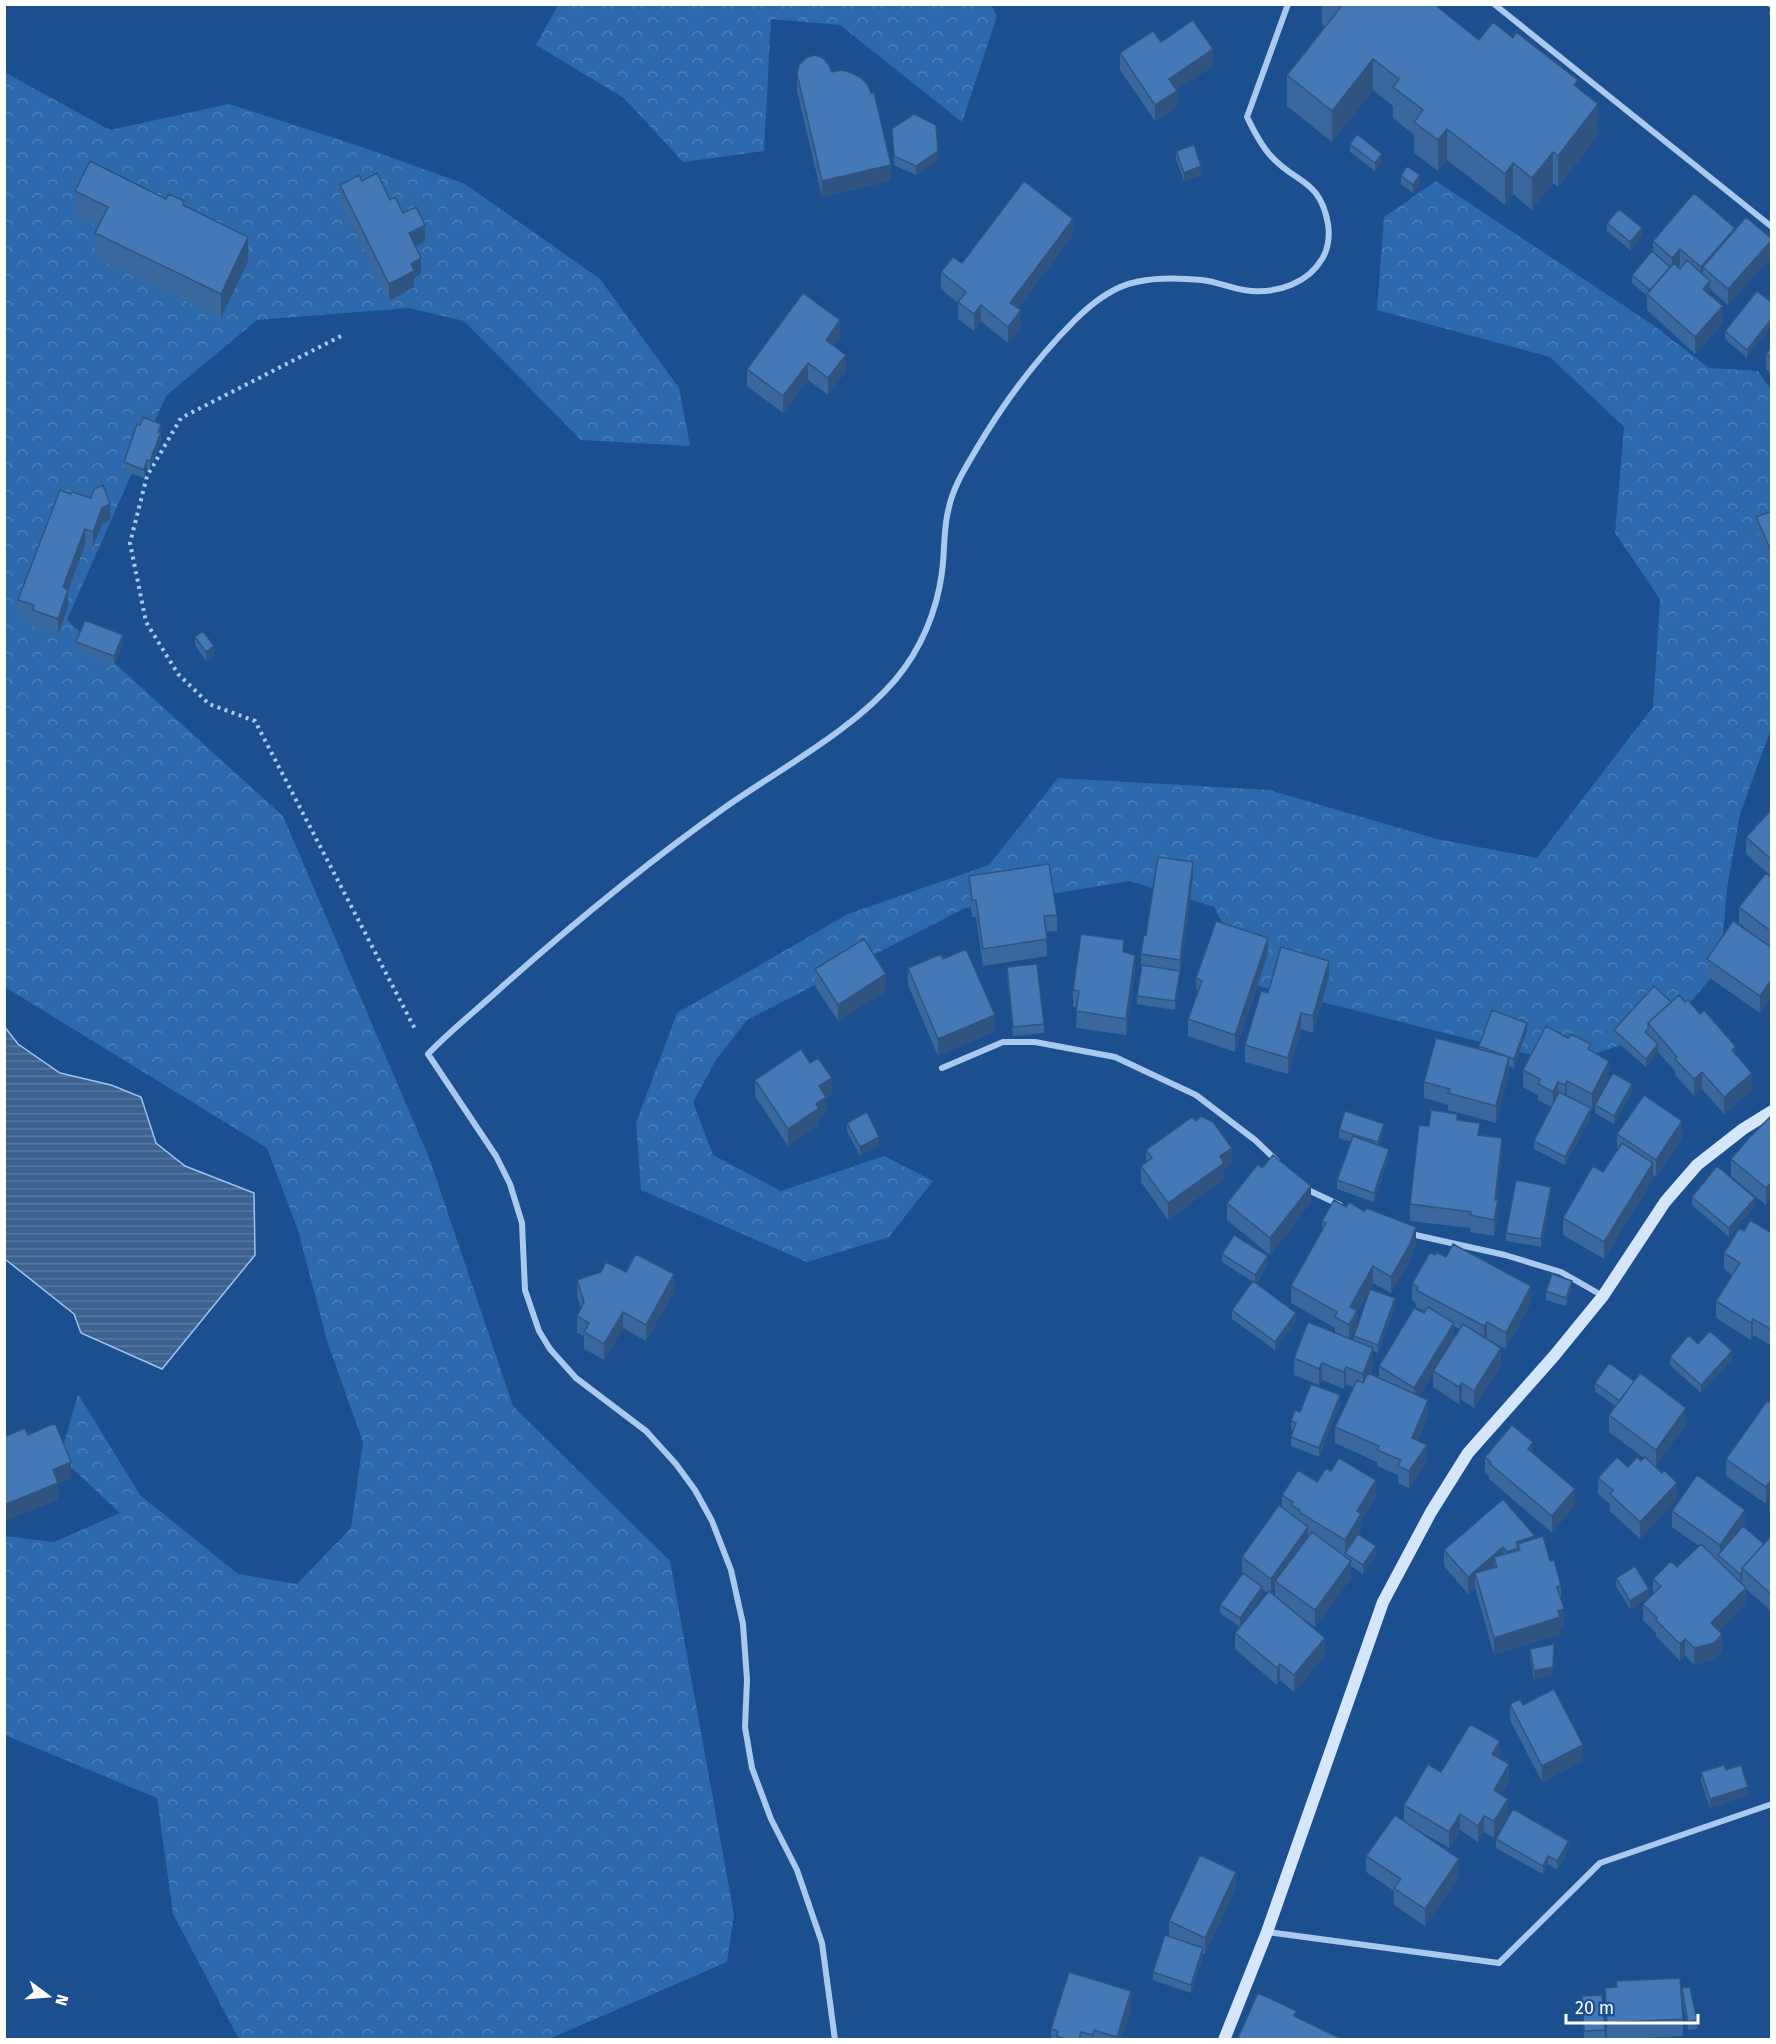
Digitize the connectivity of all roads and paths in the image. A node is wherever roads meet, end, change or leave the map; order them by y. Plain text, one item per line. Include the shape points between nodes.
1 (1288, 4) edge
2 (1494, 4) edge
3 (1770, 4) edge
4 (1772, 15) edge
5 (1772, 227) edge
6 (341, 336) dead end
7 (428, 1054) junction
8 (942, 1068) dead end
9 (1772, 1111) edge
10 (1285, 1169) edge
11 (1300, 1184) edge
12 (1348, 1208) edge
13 (1399, 1229) edge
14 (1603, 1296) junction
15 (1772, 1804) edge
16 (1267, 1932) junction
17 (835, 2040) edge
18 (1224, 2040) edge

1 - 7 street via 1247,117 1272,158 1314,188 1326,208 1330,234 1323,258 1309,275 1272,290 1251,291 1202,280 1160,279 1134,282 1111,291 1086,310 1048,346 1015,387 956,484 948,509 935,607 921,643 898,676 872,705 638,872 541,952
2 - 5 street
3 - 4 path
6 - 7 path via 181,418 147,476 130,543 146,622 178,674 209,704 255,721
7 - 17 street via 496,1156 510,1184 522,1223 525,1290 550,1349 576,1378 646,1431 676,1464 712,1521 731,1570 743,1624 745,1726 752,1768 771,1819 797,1870 822,1944
8 - 10 street via 1003,1042 1035,1042 1114,1058 1196,1095 1255,1140
9 - 14 street via 1697,1165 1665,1202
11 - 12 street
13 - 14 street via 1561,1272
14 - 16 street via 1468,1453 1405,1559 1383,1602
15 - 16 street via 1600,1863 1499,1963
16 - 18 street

